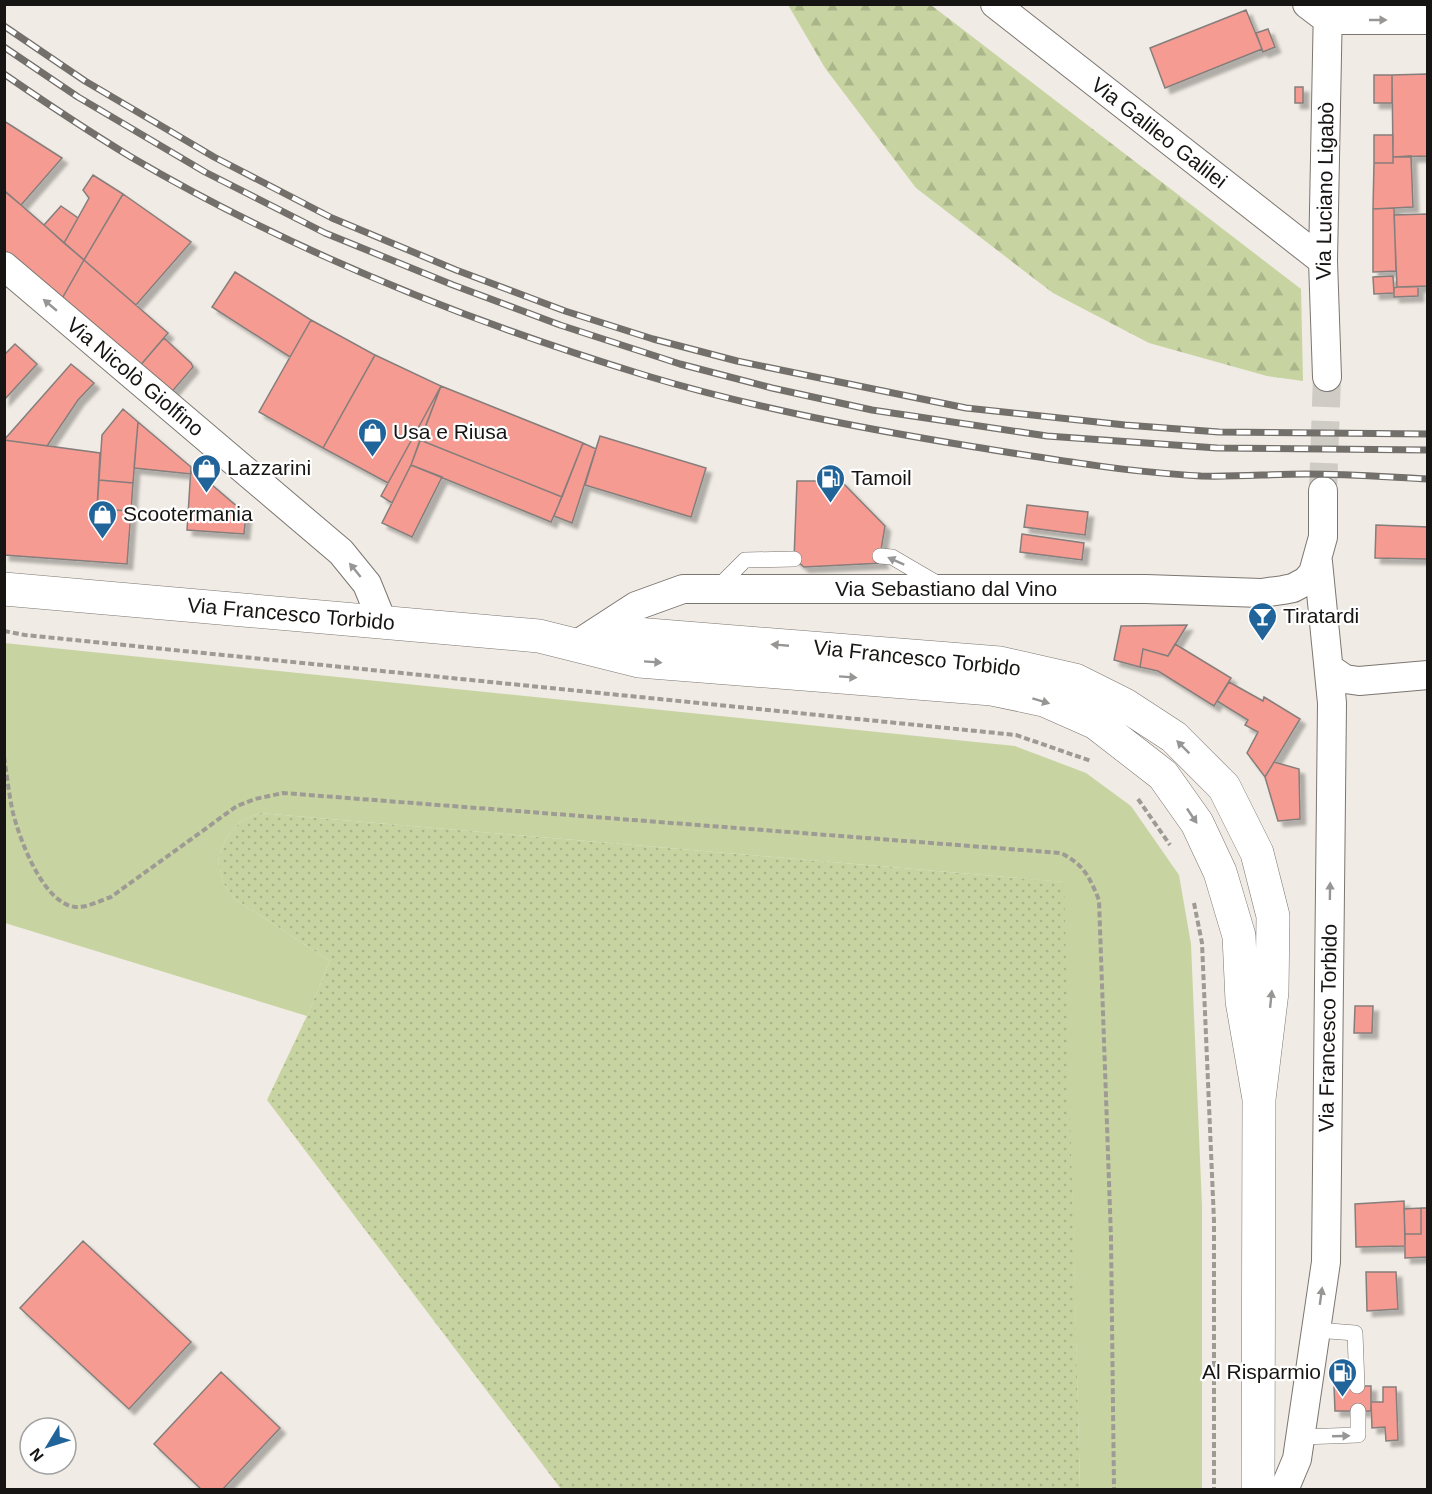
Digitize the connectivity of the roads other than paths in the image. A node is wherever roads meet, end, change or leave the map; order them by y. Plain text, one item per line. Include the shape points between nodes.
1 (995, 4) edge
2 (1321, 10) edge
3 (1428, 20) edge
4 (1323, 261) junction
5 (4, 266) edge
6 (1327, 377) tunnel mouth
7 (1323, 491) tunnel mouth
8 (880, 556) dead end
9 (794, 559) dead end
10 (1318, 562) junction
11 (716, 589) junction
12 (4, 590) edge
13 (947, 590) junction
14 (382, 621) junction
15 (576, 645) junction
16 (1329, 668) junction
17 (1428, 675) edge
18 (1259, 1099) junction
19 (1316, 1330) junction
20 (1357, 1386) dead end
21 (1358, 1411) dead end
22 (1301, 1437) junction
23 (1258, 1490) edge
24 (1284, 1490) edge

1 - 4 street, Via Galileo Galilei
2 -> 3 street
2 - 4 street, Via Luciano Ligabò
4 - 6 street, Via Luciano Ligabò
14 -> 5 street, Via Nicolò Giolfino via 367,584 341,552
7 - 10 street via 1323,537
13 -> 8 lane via 892,557
9 - 11 lane via 745,560
10 - 13 street, Via Sebastiano dal Vino via 1306,581 1293,588 1261,593
10 - 16 street, Via Francesco Torbido
11 - 13 street, Via Sebastiano dal Vino
11 - 15 street, Via Sebastiano dal Vino via 683,589 636,606
12 - 14 main road, Via Francesco Torbido
14 - 15 main road, Via Francesco Torbido via 539,636
15 -> 18 main road, Via Francesco Torbido via 639,661 992,688 1044,700 1096,723 1163,775 1197,823 1220,872 1239,936 1242,1001
18 -> 15 main road, Via Francesco Torbido via 1272,992 1273,916 1266,884 1257,853 1224,787 1174,737 1125,705 1076,680 1000,663 636,634
16 - 17 street via 1345,679 1359,681
19 -> 16 street, Via Francesco Torbido via 1326,1262 1332,703
18 - 23 main road, Via Francesco Torbido
19 - 20 lane via 1355,1333
19 - 22 street, Via Francesco Torbido
22 -> 21 lane via 1358,1435
22 - 24 street, Via Francesco Torbido via 1298,1459

